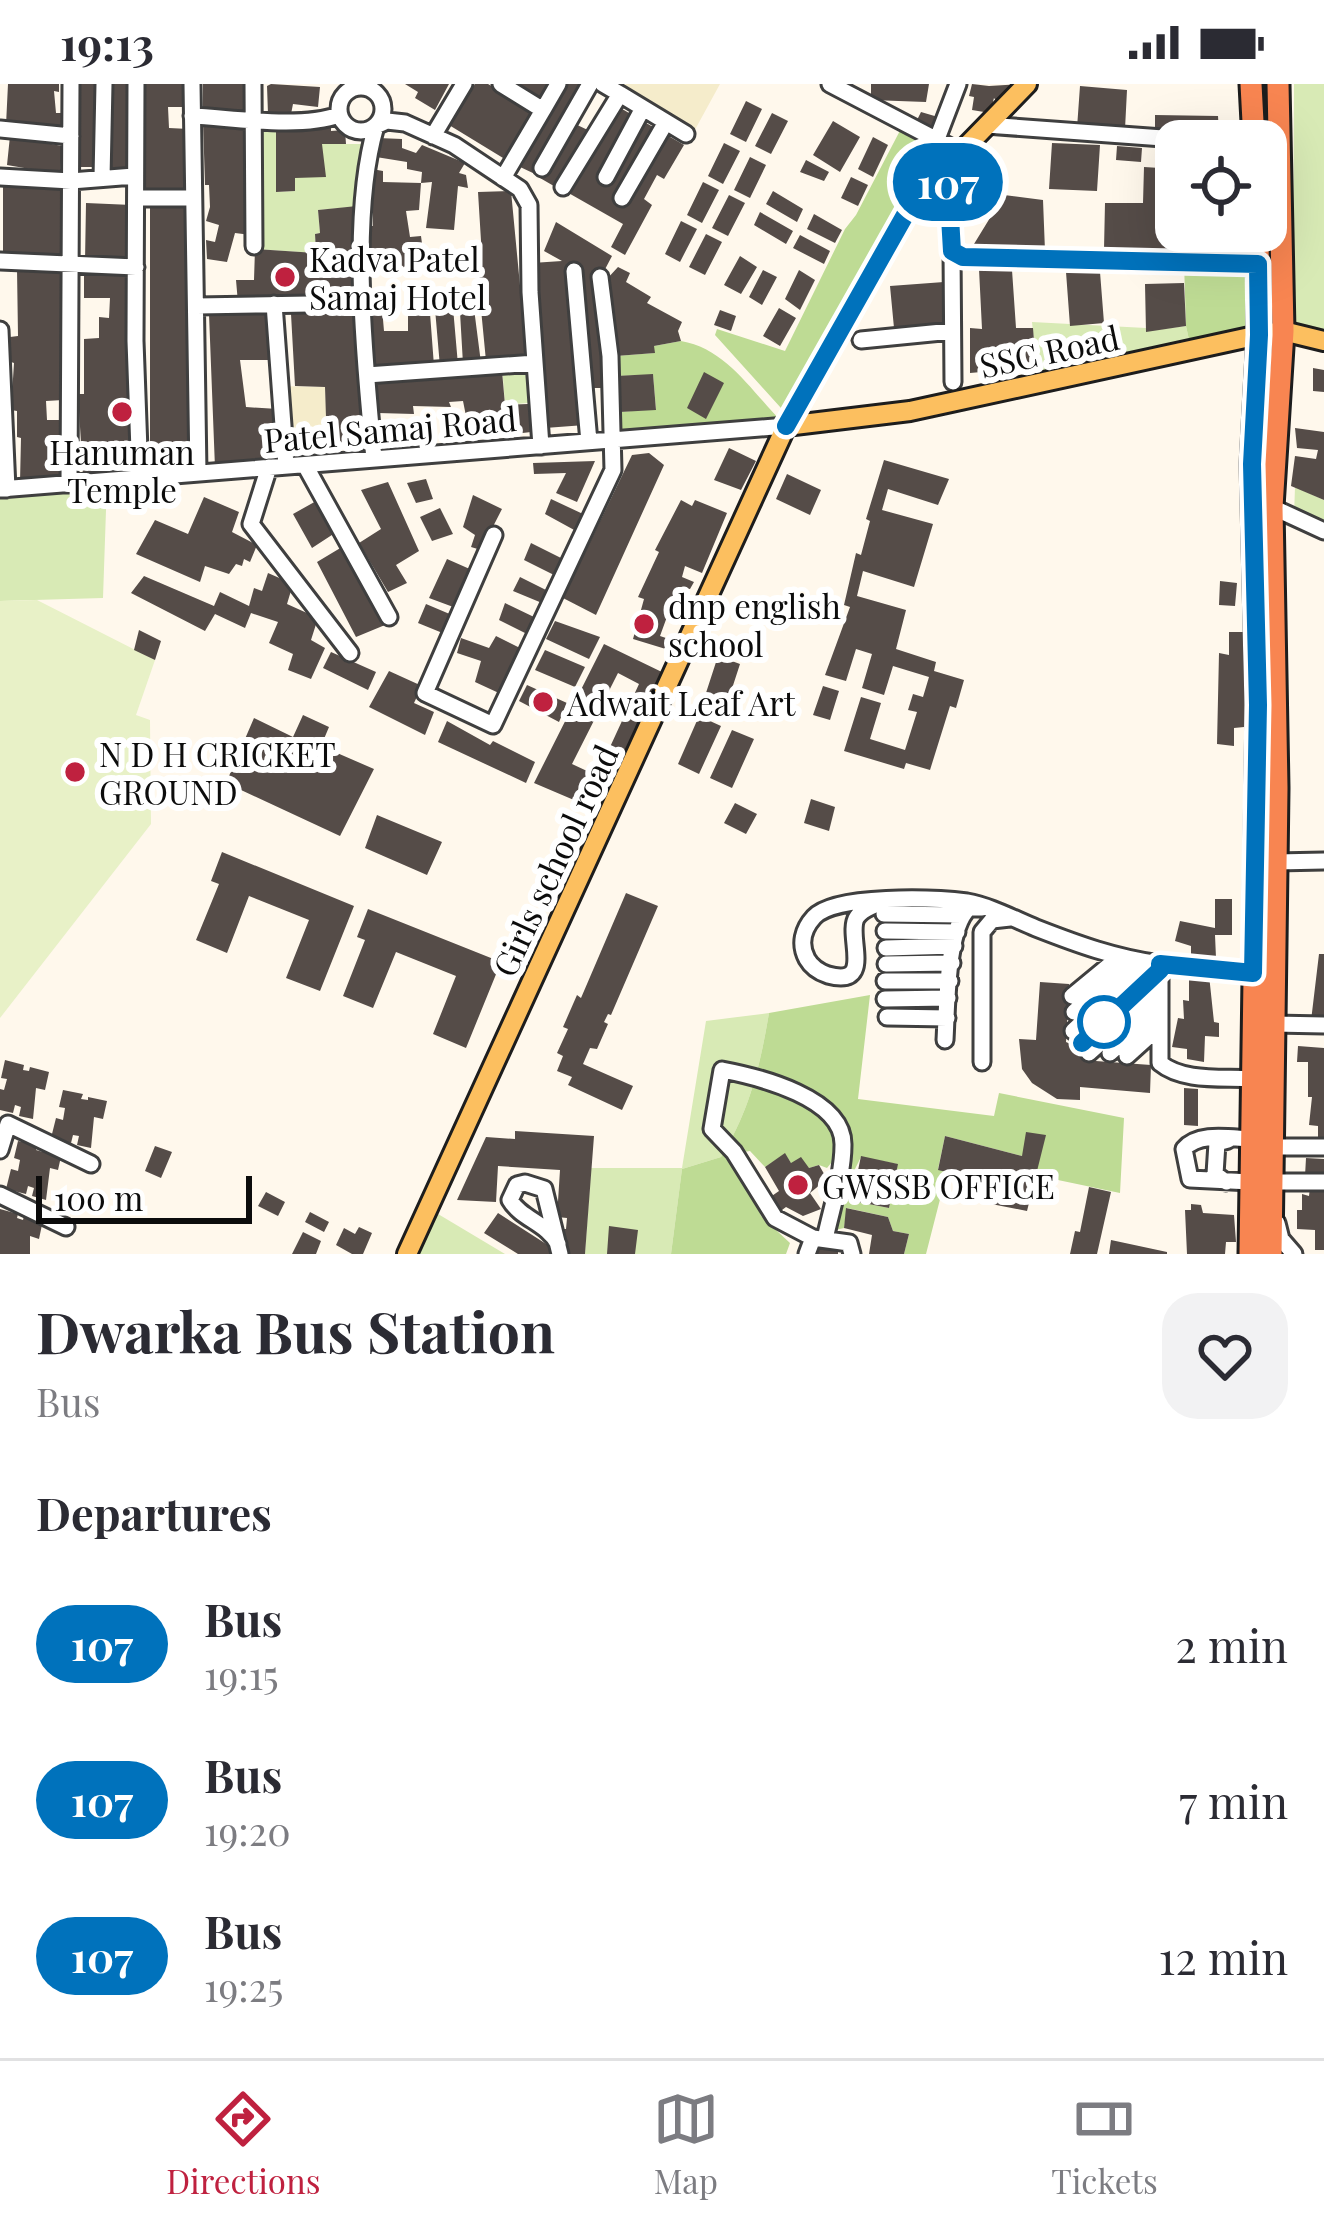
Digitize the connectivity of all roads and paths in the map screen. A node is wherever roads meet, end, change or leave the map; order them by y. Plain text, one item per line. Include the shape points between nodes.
1 (71, 84) edge
2 (104, 84) edge
3 (136, 84) edge
4 (192, 84) edge
5 (253, 84) edge
6 (464, 84) edge
7 (501, 84) edge
8 (558, 84) edge
9 (590, 84) edge
10 (603, 84) edge
11 (830, 84) edge
12 (958, 84) edge
13 (1027, 84) edge
14 (1251, 84) edge
15 (1278, 84) edge
16 (360, 85) edge
17 (620, 94) junction
18 (380, 97) junction
19 (339, 100) edge
20 (643, 108) junction
21 (543, 110) junction
22 (192, 116) junction
23 (252, 118) junction
24 (1253, 120) edge
25 (666, 122) junction
26 (405, 123) junction
27 (986, 125) junction
28 (376, 126) junction
29 (0, 129) edge
30 (354, 130) junction
31 (686, 134) dead end
32 (71, 136) junction
33 (433, 136) junction
34 (937, 137) junction
35 (1155, 137) edge
36 (953, 159) junction
37 (542, 168) dead end
38 (365, 172) junction
39 (0, 176) edge
40 (134, 176) junction
41 (606, 177) dead end
42 (102, 178) junction
43 (503, 178) junction
44 (71, 181) junction
45 (563, 187) dead end
46 (194, 198) junction
47 (622, 198) dead end
48 (136, 199) junction
49 (913, 201) junction
50 (254, 246) dead end
51 (952, 251) junction
52 (1258, 252) edge
53 (0, 261) edge
54 (1258, 264) junction
55 (70, 266) junction
56 (136, 267) junction
57 (574, 271) dead end
58 (600, 277) dead end
59 (365, 303) junction
60 (274, 304) junction
61 (197, 306) junction
62 (0, 330) edge
63 (1283, 331) junction
64 (952, 332) junction
65 (1259, 335) junction
66 (861, 340) dead end
67 (1324, 340) edge
68 (535, 363) junction
69 (367, 375) junction
70 (953, 382) dead end
71 (786, 426) junction
72 (613, 440) junction
73 (589, 442) junction
74 (541, 446) junction
75 (374, 459) junction
76 (305, 465) junction
77 (278, 467) junction
78 (198, 473) junction
79 (140, 478) junction
80 (68, 484) junction
81 (4, 489) edge
82 (1272, 507) junction
83 (1324, 531) edge
84 (494, 535) dead end
85 (388, 616) dead end
86 (350, 653) dead end
87 (1324, 861) edge
88 (1276, 862) junction
89 (985, 908) junction
90 (1012, 918) junction
91 (886, 940) junction
92 (954, 956) junction
93 (1143, 963) junction
94 (1253, 973) junction
95 (1159, 990) junction
96 (1073, 1004) dead end
97 (1158, 1010) junction
98 (946, 1018) junction
99 (1274, 1024) junction
100 (1324, 1025) edge
101 (1158, 1036) junction
102 (945, 1040) dead end
103 (982, 1062) dead end
104 (1252, 1079) junction
105 (4, 1122) edge
106 (1254, 1141) junction
107 (1324, 1147) edge
108 (0, 1150) edge
109 (91, 1164) dead end
110 (1226, 1182) junction
111 (1324, 1182) edge
112 (1265, 1187) junction
113 (0, 1195) edge
114 (66, 1227) dead end
115 (815, 1244) edge
116 (406, 1254) edge
117 (852, 1254) edge
118 (1250, 1254) edge
119 (1270, 1254) edge
120 (1294, 1254) edge

1 - 32 street
2 - 42 street
3 - 40 street
4 - 22 street
5 - 23 street
6 - 33 street
7 - 21 street
8 - 21 street
9 - 37 street
10 - 17 street
11 - 34 street
12 - 34 street
13 - 27 main road, Girls school road
14 - 24 highway
15 - 63 highway
16 - 18 street
16 - 19 street
17 - 20 street
17 - 45 street
18 - 26 street
18 - 28 street
19 - 23 street via 326,119
19 - 30 street
20 - 25 street
20 - 41 street
21 - 43 street
22 - 23 street
22 - 46 street
23 - 50 street
25 - 31 street
25 - 47 street
26 - 28 street
26 - 33 street
27 - 35 street
27 - 36 main road, Girls school road
28 - 30 street
28 - 38 street
29 - 32 street
30 - 38 street
32 - 44 street
33 - 43 street
34 - 36 street
34 - 49 street
36 - 49 main road, Girls school road
36 - 51 street
38 - 59 street
39 - 44 street
40 - 42 street
40 - 48 street
42 - 44 street
43 - 68 street via 529,206
44 - 55 street
46 - 48 street
46 - 61 street
48 - 56 street
49 - 71 main road, Girls school road
51 - 54 street
51 - 64 street
52 - 54 highway
53 - 55 street
54 - 65 highway
55 - 56 street
55 - 80 street
56 - 79 street
57 - 73 street
58 - 72 street
59 - 60 street
59 - 69 street
60 - 61 street
60 - 77 street
61 - 78 street
62 - 81 street
63 - 65 main road, SSC Road
63 - 67 main road, SSC Road
63 - 82 highway
64 - 66 street
64 - 70 street
65 - 71 main road, SSC Road via 910,411
65 - 94 highway
68 - 69 street
68 - 74 street
69 - 75 street
71 - 72 street, Patel Samaj Road
71 - 116 main road, Girls school road
72 - 73 street, Patel Samaj Road
72 - 84 street via 613,470 493,724 425,693
73 - 74 street, Patel Samaj Road
74 - 75 street, Patel Samaj Road
75 - 76 street, Patel Samaj Road
76 - 77 street, Patel Samaj Road
76 - 85 street
77 - 78 street, Patel Samaj Road
77 - 86 street via 251,524
78 - 79 street, Patel Samaj Road
79 - 80 street, Patel Samaj Road
80 - 81 street, Patel Samaj Road
82 - 83 street
82 - 88 highway
87 - 88 street
88 - 99 highway
89 - 90 street
89 - 91 street via 967,902
89 - 92 street via 969,908
90 - 93 street
90 - 103 street via 992,920 982,932
91 - 91 street via 837,904 818,912 801,947 810,965 847,975 858,956 854,925 858,915
91 - 92 street
91 - 92 street
91 - 92 street
92 - 98 street
92 - 98 street via 886,1008
93 - 94 street
93 - 95 street
93 - 95 street via 1081,1042
93 - 96 street
94 - 104 highway
95 - 97 street
97 - 101 street
97 - 101 street via 1119,1054
98 - 102 street
99 - 100 street
99 - 106 highway
101 - 104 street via 1160,1063 1172,1071
104 - 106 highway
105 - 108 street
105 - 109 street
106 - 107 street
106 - 110 street via 1223,1140 1214,1149 1215,1174
106 - 110 street via 1191,1141 1184,1150 1190,1179
106 - 112 highway
110 - 112 street
111 - 112 street
112 - 118 highway
112 - 119 highway
112 - 120 street
113 - 114 street
115 - 115 street via 844,1145 838,1123 784,1087 722,1070 712,1129 776,1218
115 - 117 street via 849,1243

